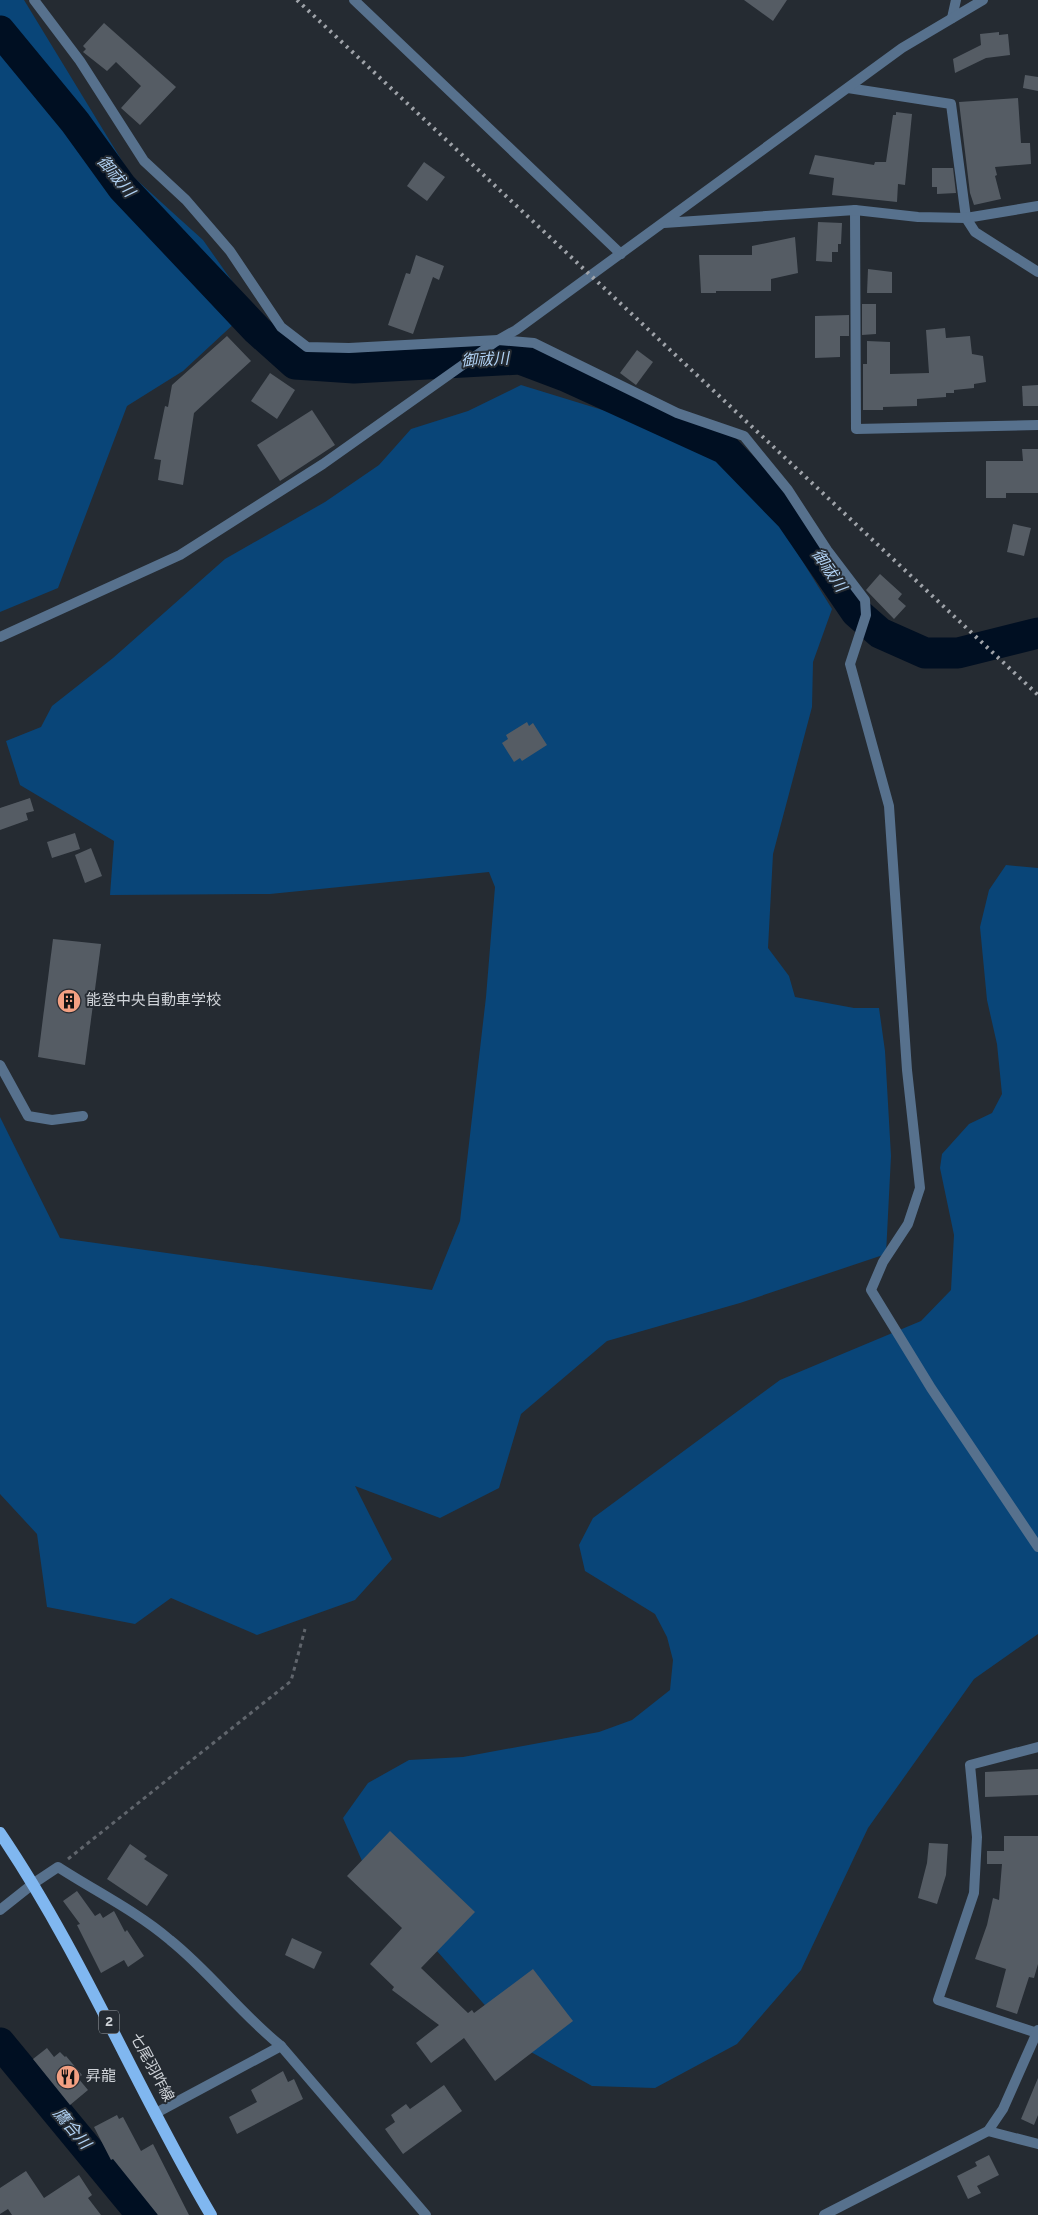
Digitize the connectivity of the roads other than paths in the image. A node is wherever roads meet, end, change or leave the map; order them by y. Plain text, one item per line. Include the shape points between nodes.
1 (34, 0) edge
2 (354, 0) edge
3 (956, 0) edge
4 (983, 0) edge
5 (952, 18) junction
6 (848, 88) junction
7 (1038, 206) edge
8 (855, 210) junction
9 (966, 218) junction
10 (664, 223) junction
11 (621, 254) junction
12 (1038, 272) edge
13 (498, 340) junction
14 (1038, 425) edge
15 (0, 637) edge
16 (0, 1065) edge
17 (83, 1116) dead end
18 (1038, 1547) edge
19 (1038, 1747) edge
20 (0, 1833) edge
21 (34, 1883) junction
22 (0, 1910) edge
23 (1037, 2031) edge
24 (281, 2046) junction
25 (156, 2113) junction
26 (988, 2131) junction
27 (1038, 2144) edge
28 (211, 2215) edge
29 (426, 2215) edge
30 (824, 2215) edge

1 - 13 street via 80,62 144,161 186,200 230,251 281,327 307,347 349,348
2 - 11 street
3 - 5 street
4 - 5 street
5 - 6 street via 902,48
6 - 9 street via 951,104
6 - 10 street
7 - 9 street
8 - 9 street
8 - 10 street
8 - 14 street via 856,429
9 - 12 street via 975,232
10 - 11 street
11 - 13 street
13 - 15 street via 323,464 180,555
13 - 18 street via 534,343 677,413 744,436 788,490 865,600 866,615 850,664 889,806 907,1070 920,1188 908,1224 882,1262 872,1290 931,1388
16 - 17 street via 28,1116 52,1120
19 - 23 street via 970,1765 977,1837 974,1893 938,2000
20 - 21 main road, 七尾羽咋線 / 2
21 - 22 street
21 - 24 street via 58,1867 170,1939 254,2025
21 - 25 main road, 七尾羽咋線 / 2
23 - 26 street via 1003,2109
24 - 25 street
24 - 29 street
25 - 28 main road, 七尾羽咋線 / 2 via 177,2158
26 - 27 street
26 - 30 street

